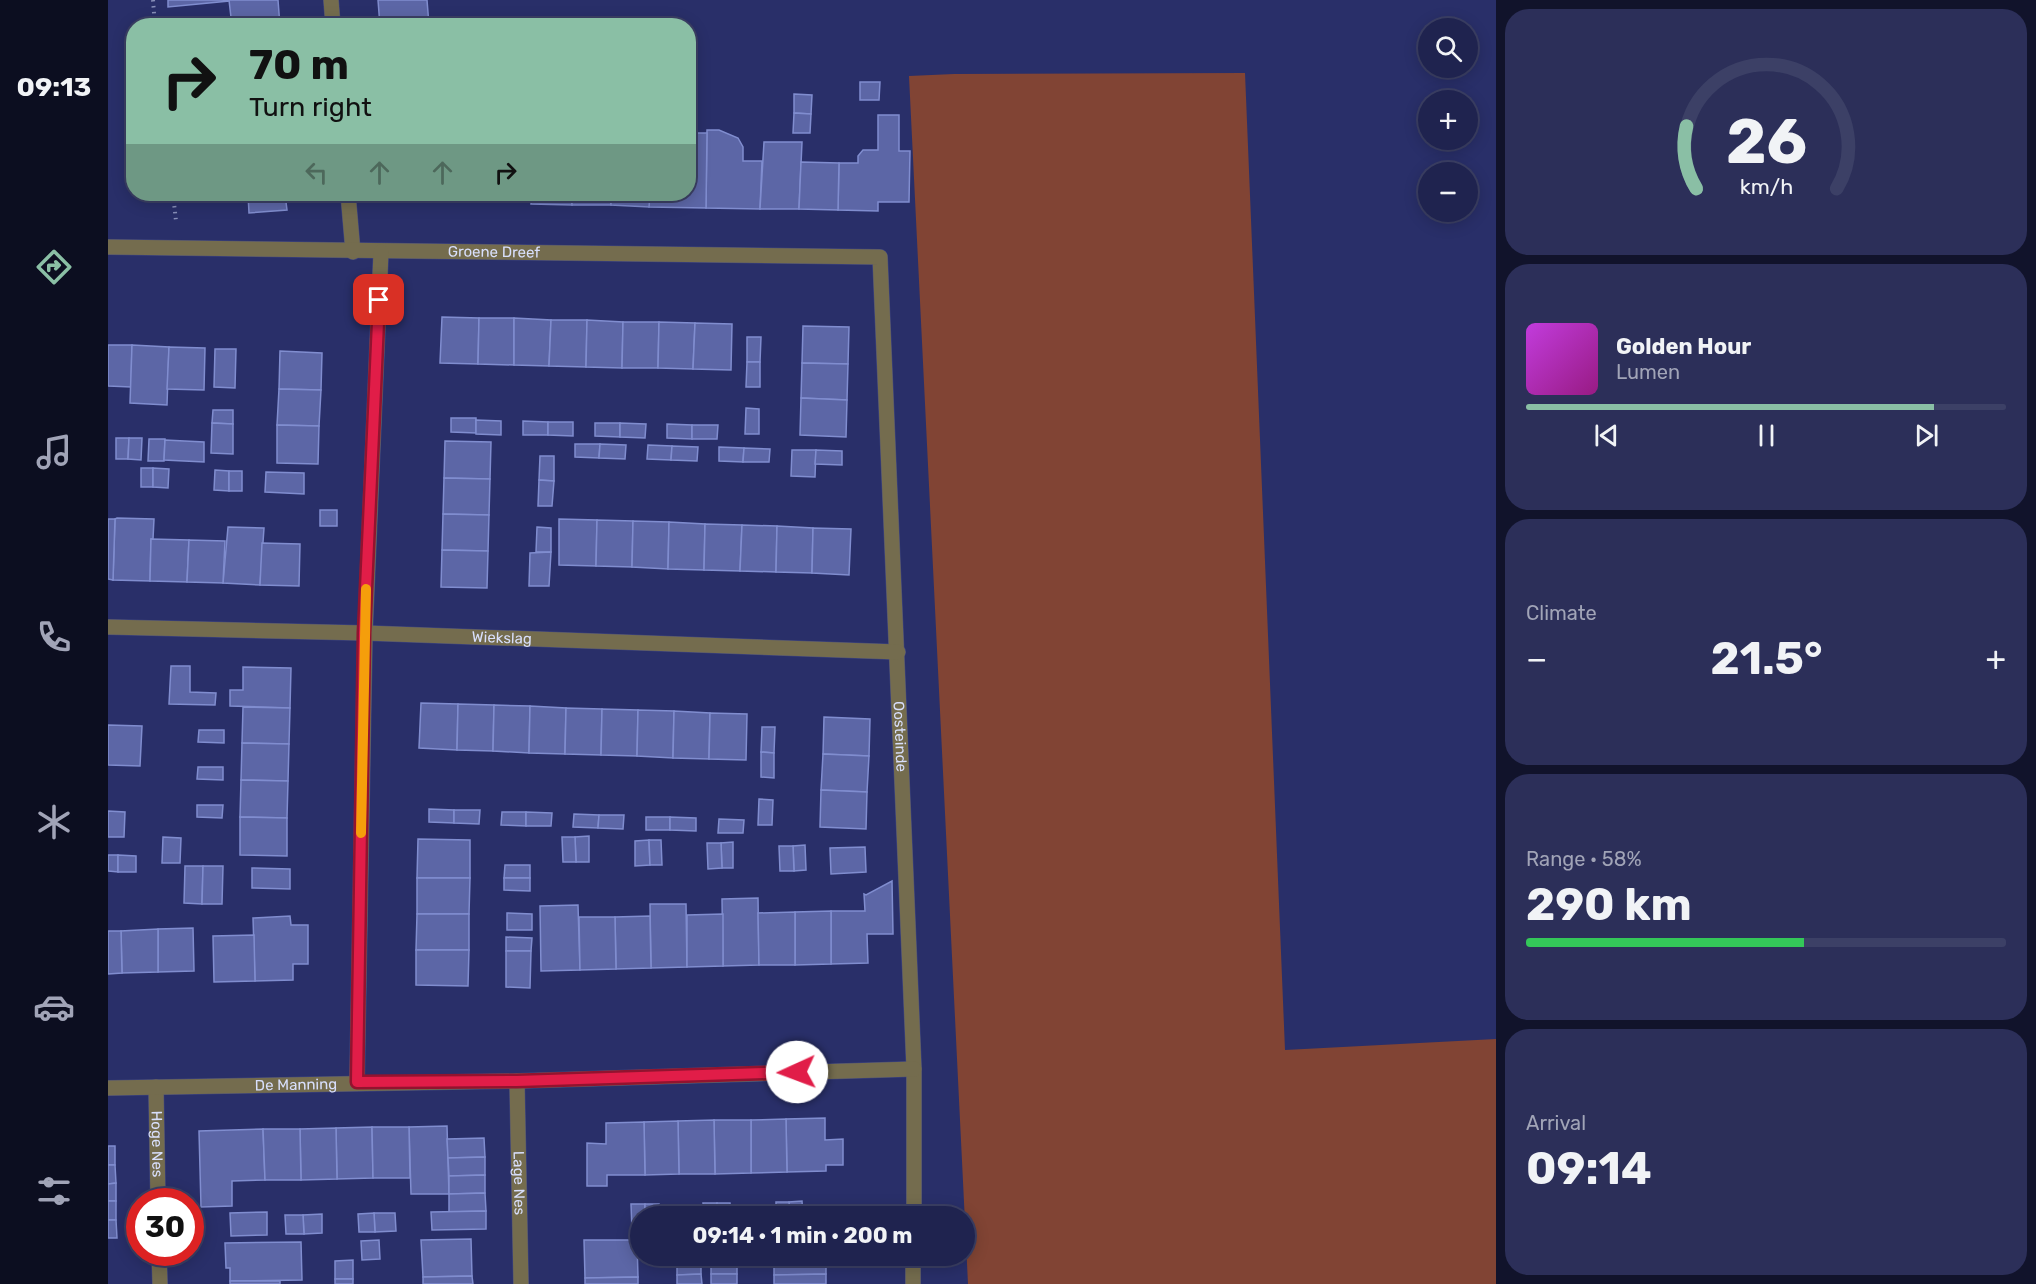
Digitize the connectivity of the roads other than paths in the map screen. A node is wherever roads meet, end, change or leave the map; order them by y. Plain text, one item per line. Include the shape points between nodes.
1 (331, 0) edge
2 (332, 18) edge
3 (349, 201) edge
4 (108, 247) edge
5 (353, 252) junction
6 (381, 252) junction
7 (880, 257) joint
8 (108, 627) edge
9 (364, 633) junction
10 (898, 652) junction
11 (914, 1069) junction
12 (517, 1081) junction
13 (357, 1082) junction
14 (156, 1087) junction
15 (108, 1088) edge
16 (158, 1188) edge
17 (914, 1206) edge
18 (159, 1266) edge
19 (914, 1266) edge
20 (160, 1284) edge
21 (521, 1284) edge
22 (913, 1284) edge

1 - 2 street
3 - 5 street
4 - 5 street, Groene Dreef
5 - 6 street, Groene Dreef
6 - 7 street, Groene Dreef
6 - 9 street
7 - 10 street, Oosteinde
8 - 9 street, Wiekslag
9 - 10 street, Wiekslag
9 - 13 street
10 - 11 street, Oosteinde
11 - 12 street, De Manning
11 - 17 street, Oosteinde
12 - 13 street, De Manning
12 - 21 street, Lage Nes
13 - 14 street, De Manning
14 - 15 street, De Manning
14 - 16 street, Hoge Nes
18 - 20 street
19 - 22 street

